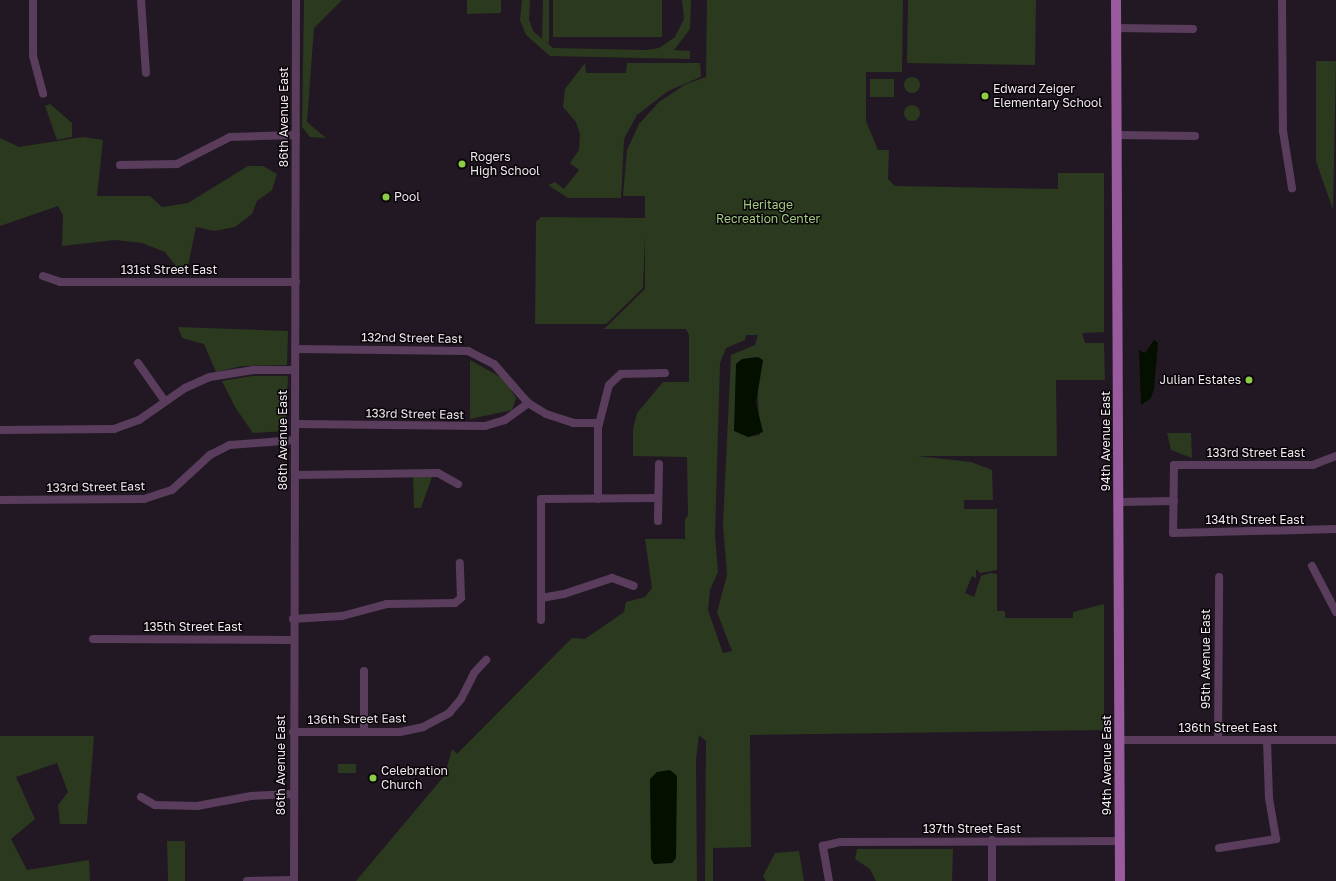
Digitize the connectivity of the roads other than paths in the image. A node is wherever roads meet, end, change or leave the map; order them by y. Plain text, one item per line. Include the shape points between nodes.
1 (33, 0) edge
2 (141, 0) edge
3 (296, 0) edge
4 (1116, 0) edge
5 (1282, 0) edge
6 (1116, 28) junction
7 (1193, 29) dead end
8 (146, 73) dead end
9 (43, 94) dead end
10 (296, 135) junction
11 (1117, 136) junction
12 (1195, 136) dead end
13 (120, 165) dead end
14 (1292, 188) dead end
15 (43, 276) dead end
16 (296, 282) junction
17 (296, 349) junction
18 (138, 363) dead end
19 (295, 370) junction
20 (665, 372) dead end
21 (164, 400) junction
22 (528, 403) junction
23 (599, 423) junction
24 (295, 424) junction
25 (0, 430) edge
26 (295, 440) junction
27 (1336, 456) edge
28 (659, 464) dead end
29 (295, 475) junction
30 (458, 484) dead end
31 (598, 498) junction
32 (658, 498) junction
33 (0, 500) edge
34 (1174, 501) junction
35 (1119, 502) junction
36 (658, 520) dead end
37 (1336, 530) edge
38 (460, 563) dead end
39 (1312, 566) dead end
40 (1219, 577) dead end
41 (634, 586) dead end
42 (541, 598) junction
43 (1336, 612) edge
44 (294, 619) junction
45 (541, 620) dead end
46 (93, 639) dead end
47 (293, 640) junction
48 (486, 660) dead end
49 (364, 672) dead end
50 (293, 732) junction
51 (364, 732) junction
52 (1120, 740) junction
53 (1218, 740) junction
54 (1267, 740) junction
55 (1336, 740) edge
56 (293, 794) junction
57 (141, 797) dead end
58 (992, 840) junction
59 (1120, 841) junction
60 (1218, 848) dead end
61 (247, 881) edge
62 (294, 881) edge
63 (829, 881) edge
64 (992, 881) edge
65 (1120, 881) edge

1 - 9 street via 32,56
2 - 8 street
3 - 10 street, 86th Avenue East
4 - 6 main road, 94th Avenue East
5 - 14 street via 1283,131
6 - 7 street
6 - 11 main road, 94th Avenue East
10 - 13 street via 237,136 177,164
10 - 16 street, 86th Avenue East
11 - 12 street
11 - 35 main road, 94th Avenue East
15 - 16 street, 131st Street East via 60,282
16 - 17 street, 86th Avenue East
17 - 19 street, 86th Avenue East
17 - 22 street, 132nd Street East via 468,351 494,364
18 - 21 street
19 - 21 street via 221,374 184,388
19 - 24 street, 86th Avenue East
20 - 23 street via 627,373 615,378 609,385
21 - 25 street via 139,420 114,429
22 - 23 street, 132nd Street East via 564,421
22 - 24 street, 133rd Street East via 505,420 485,426
23 - 31 street
24 - 26 street, 86th Avenue East
26 - 29 street, 86th Avenue East
26 - 33 street, 133rd Street East via 230,444 210,454 172,490 144,499
27 - 34 street, 133rd Street East via 1313,465 1174,465
28 - 32 street
29 - 30 street via 438,473
29 - 44 street, 86th Avenue East
31 - 32 street
31 - 42 street via 541,499
32 - 36 street
34 - 35 street
34 - 37 street, 134th Street East via 1174,532
35 - 52 main road, 94th Avenue East
38 - 44 street via 461,598 456,603 387,604 342,616
39 - 43 street
40 - 53 street, 95th Avenue East
41 - 42 street via 612,578 564,594
42 - 45 street
44 - 47 street, 86th Avenue East
46 - 47 street, 135th Street East
47 - 50 street, 86th Avenue East
48 - 51 street, 136th Street East via 474,673 461,699 438,720 409,731
49 - 51 street
50 - 51 street, 136th Street East
50 - 56 street, 86th Avenue East
52 - 53 street, 136th Street East
52 - 59 main road, 94th Avenue East
53 - 54 street, 136th Street East
54 - 55 street, 136th Street East
54 - 60 street via 1269,798 1276,839
56 - 57 street via 251,796 197,806 155,805
56 - 62 street, 86th Avenue East
58 - 59 street, 137th Street East
58 - 63 street, 137th Street East via 841,842 824,846
58 - 64 street
59 - 65 main road, 94th Avenue East
61 - 62 street

